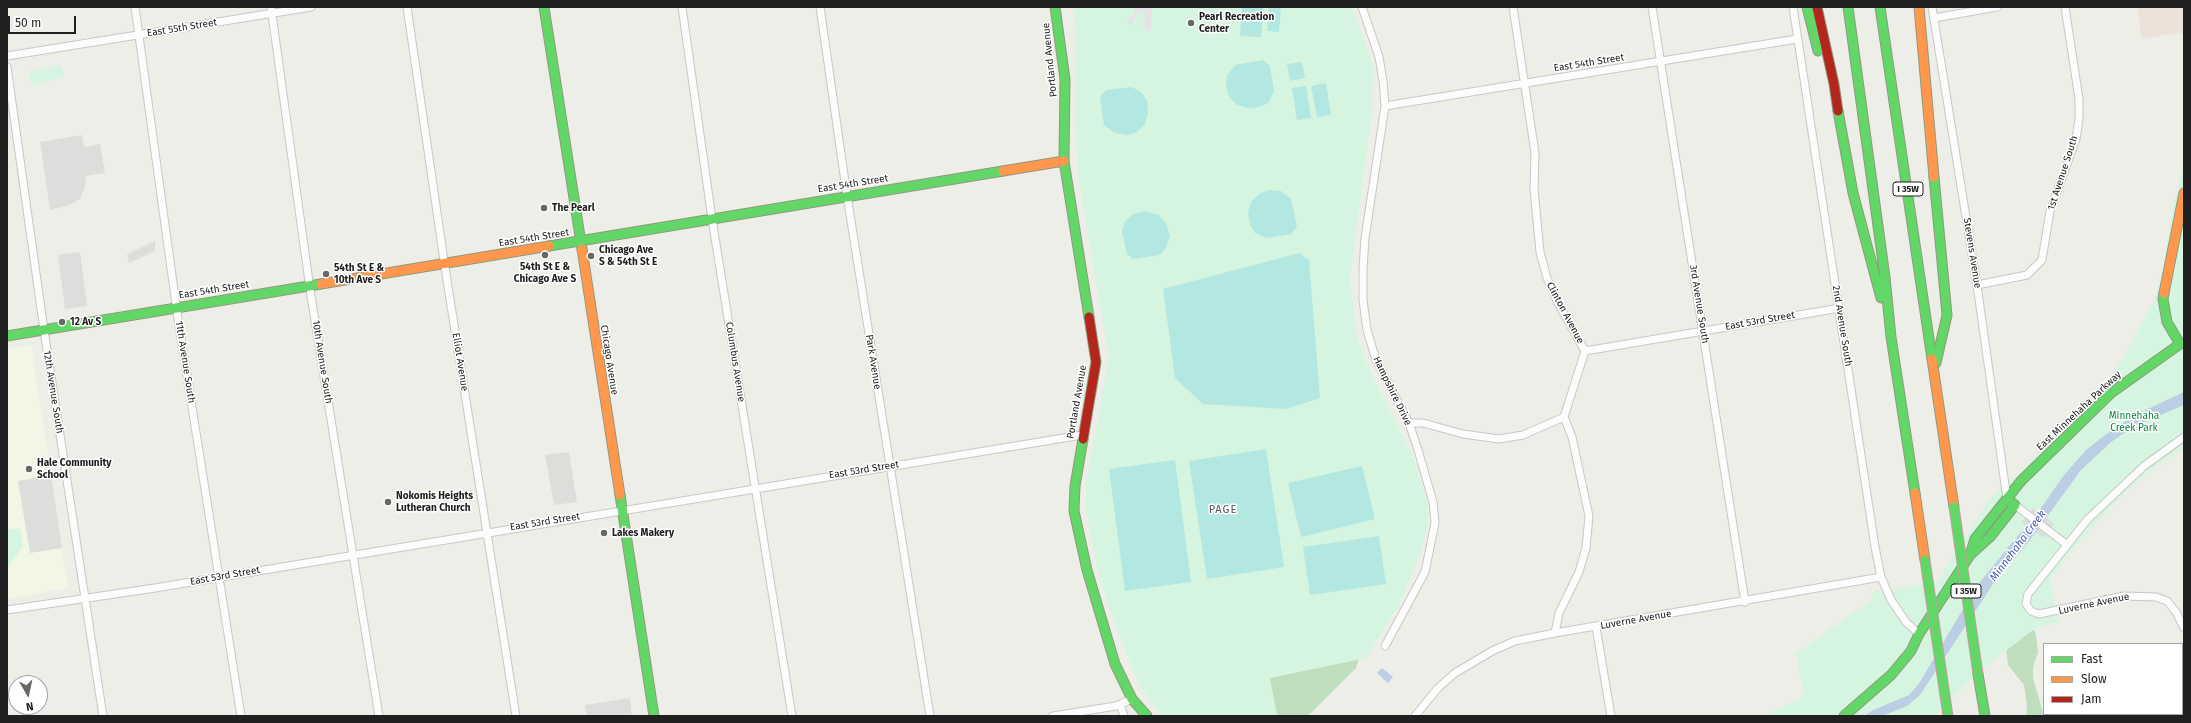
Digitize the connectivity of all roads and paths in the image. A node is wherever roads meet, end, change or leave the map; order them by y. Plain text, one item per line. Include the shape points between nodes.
1 (135, 7) edge
2 (311, 7) edge
3 (407, 7) edge
4 (544, 7) edge
5 (682, 7) edge
6 (820, 7) edge
7 (1055, 7) edge
8 (1362, 7) edge
9 (1513, 7) edge
10 (1652, 7) edge
11 (1793, 7) edge
12 (1807, 7) edge
13 (1817, 7) edge
14 (1848, 7) edge
15 (1880, 7) edge
16 (1919, 7) edge
17 (1932, 7) edge
18 (1997, 7) edge
19 (2065, 7) edge
20 (272, 10) edge
21 (1934, 18) junction
22 (138, 34) junction
23 (1797, 39) junction
24 (7, 56) edge
25 (1660, 62) junction
26 (7, 67) edge
27 (1525, 84) junction
28 (1385, 106) junction
29 (1840, 128) junction
30 (1064, 161) junction
31 (2184, 194) edge
32 (847, 196) junction
33 (712, 219) junction
34 (579, 242) junction
35 (444, 264) junction
36 (1977, 285) junction
37 (310, 286) junction
38 (176, 308) junction
39 (1840, 308) junction
40 (44, 330) junction
41 (1703, 331) junction
42 (7, 336) edge
43 (1891, 338) junction
44 (1585, 350) junction
45 (1934, 371) junction
46 (1564, 417) junction
47 (1409, 423) junction
48 (1082, 435) junction
49 (2184, 437) edge
50 (890, 466) junction
51 (756, 488) junction
52 (2007, 499) junction
53 (2014, 505) junction
54 (621, 510) junction
55 (487, 532) junction
56 (2066, 544) junction
57 (353, 554) junction
58 (1970, 555) junction
59 (218, 577) junction
60 (1881, 577) junction
61 (84, 598) junction
62 (1745, 602) junction
63 (7, 610) edge
64 (1596, 627) junction
65 (2184, 628) edge
66 (1555, 632) junction
67 (1919, 634) junction
68 (1386, 646) dead end
69 (1132, 699) junction
70 (1120, 704) junction
71 (1068, 715) edge
72 (103, 716) edge
73 (241, 716) edge
74 (379, 716) edge
75 (516, 716) edge
76 (654, 716) edge
77 (792, 716) edge
78 (930, 716) edge
79 (1053, 716) edge
80 (1124, 716) edge
81 (1147, 716) edge
82 (1415, 716) edge
83 (1610, 716) edge
84 (1844, 716) edge
85 (1948, 716) edge
86 (1985, 716) edge

1 - 22 street, 11th Avenue South
2 - 20 street, East 55th Street
3 - 35 street, Elliot Avenue
4 - 34 main road, Chicago Avenue
5 - 33 street, Columbus Avenue
6 - 32 street, Park Avenue
7 - 30 main road, Portland Avenue via 1065,79
8 - 28 street, Hampshire Drive via 1378,57
9 - 27 street, Clinton Avenue
10 - 25 street, 3rd Avenue South
11 - 23 street, 2nd Avenue South
12 - 29 main road
13 - 29 main road via 1834,84
14 - 43 main road
15 - 45 main road, I 35W
16 - 45 main road via 1947,315
17 - 21 street, Stevens Avenue
18 - 21 street
19 - 36 street, 1st Avenue South via 2079,99 2079,119 2076,139 2050,211 2042,260 2027,275 2017,279
20 - 22 street, East 55th Street
20 - 37 street, 10th Avenue South
21 - 36 street, Stevens Avenue
22 - 24 street, East 55th Street
22 - 38 street, 11th Avenue South
23 - 25 street, East 54th Street
23 - 39 street, 2nd Avenue South
25 - 27 street, East 54th Street
25 - 41 street, 3rd Avenue South
26 - 40 street, 12th Avenue South
27 - 28 street, East 54th Street
27 - 44 street, Clinton Avenue via 1535,153 1534,189 1540,252 1547,278 1558,303
28 - 47 street, Hampshire Drive via 1365,238 1363,300 1367,330 1376,360
29 - 43 main road via 1853,193
30 - 32 main road, East 54th Street
30 - 48 main road, Portland Avenue via 1096,362
31 - 52 main road, East Minnehaha Parkway via 2163,299 2167,322 2180,344 2111,393 2020,481
32 - 33 main road, East 54th Street
32 - 50 street, Park Avenue
33 - 34 main road, East 54th Street
33 - 51 street, Columbus Avenue
34 - 35 main road, East 54th Street
34 - 54 main road, Chicago Avenue
35 - 37 main road, East 54th Street
35 - 55 street, Elliot Avenue
36 - 52 street, Stevens Avenue
37 - 38 main road, East 54th Street
37 - 57 street, 10th Avenue South
38 - 40 main road, East 54th Street
38 - 59 street, 11th Avenue South
39 - 41 street, East 53rd Street
39 - 60 street, 2nd Avenue South
40 - 42 main road, East 54th Street
40 - 61 street, 12th Avenue South
41 - 44 street, East 53rd Street
41 - 62 street, 3rd Avenue South
43 - 85 main road, bridge
44 - 46 street, Clinton Avenue
45 - 86 main road, I 35W, bridge
46 - 47 street via 1523,435 1499,439 1463,434 1423,423
46 - 66 street via 1572,438 1589,516 1586,548 1579,572 1559,613
47 - 68 street, Hampshire Drive via 1428,481 1435,523 1425,572
48 - 50 street, East 53rd Street
48 - 69 main road, Portland Avenue via 1074,511 1079,539 1114,664
49 - 56 street via 2144,466 2098,508
50 - 51 street, East 53rd Street
50 - 78 street, Park Avenue
51 - 54 street, East 53rd Street
51 - 77 street, Columbus Avenue
52 - 53 main road
52 - 58 main road, East Minnehaha Parkway via 1975,540
53 - 56 street
53 - 58 main road, East Minnehaha Parkway via 1990,537
54 - 55 street, East 53rd Street
54 - 76 main road, Chicago Avenue
55 - 57 street, East 53rd Street
55 - 75 street, Elliot Avenue
56 - 65 street, Luverne Avenue via 2028,594 2026,604 2031,611 2039,614 2124,596 2156,597 2167,601
57 - 59 street, East 53rd Street
57 - 74 street, 10th Avenue South
58 - 67 main road, East Minnehaha Parkway
59 - 61 street, East 53rd Street
59 - 73 street, 11th Avenue South
60 - 62 street, Luverne Avenue
60 - 67 street, 2nd Avenue South via 1898,611
61 - 63 street, East 53rd Street
61 - 72 street, 12th Avenue South
62 - 64 street, Luverne Avenue
64 - 66 street, Luverne Avenue
64 - 83 street
66 - 82 street, Luverne Avenue via 1515,641 1474,661 1438,688
67 - 84 main road, East Minnehaha Parkway via 1910,651 1891,675
69 - 70 street
69 - 81 main road, Portland Avenue
70 - 71 street
70 - 80 street
71 - 79 street

